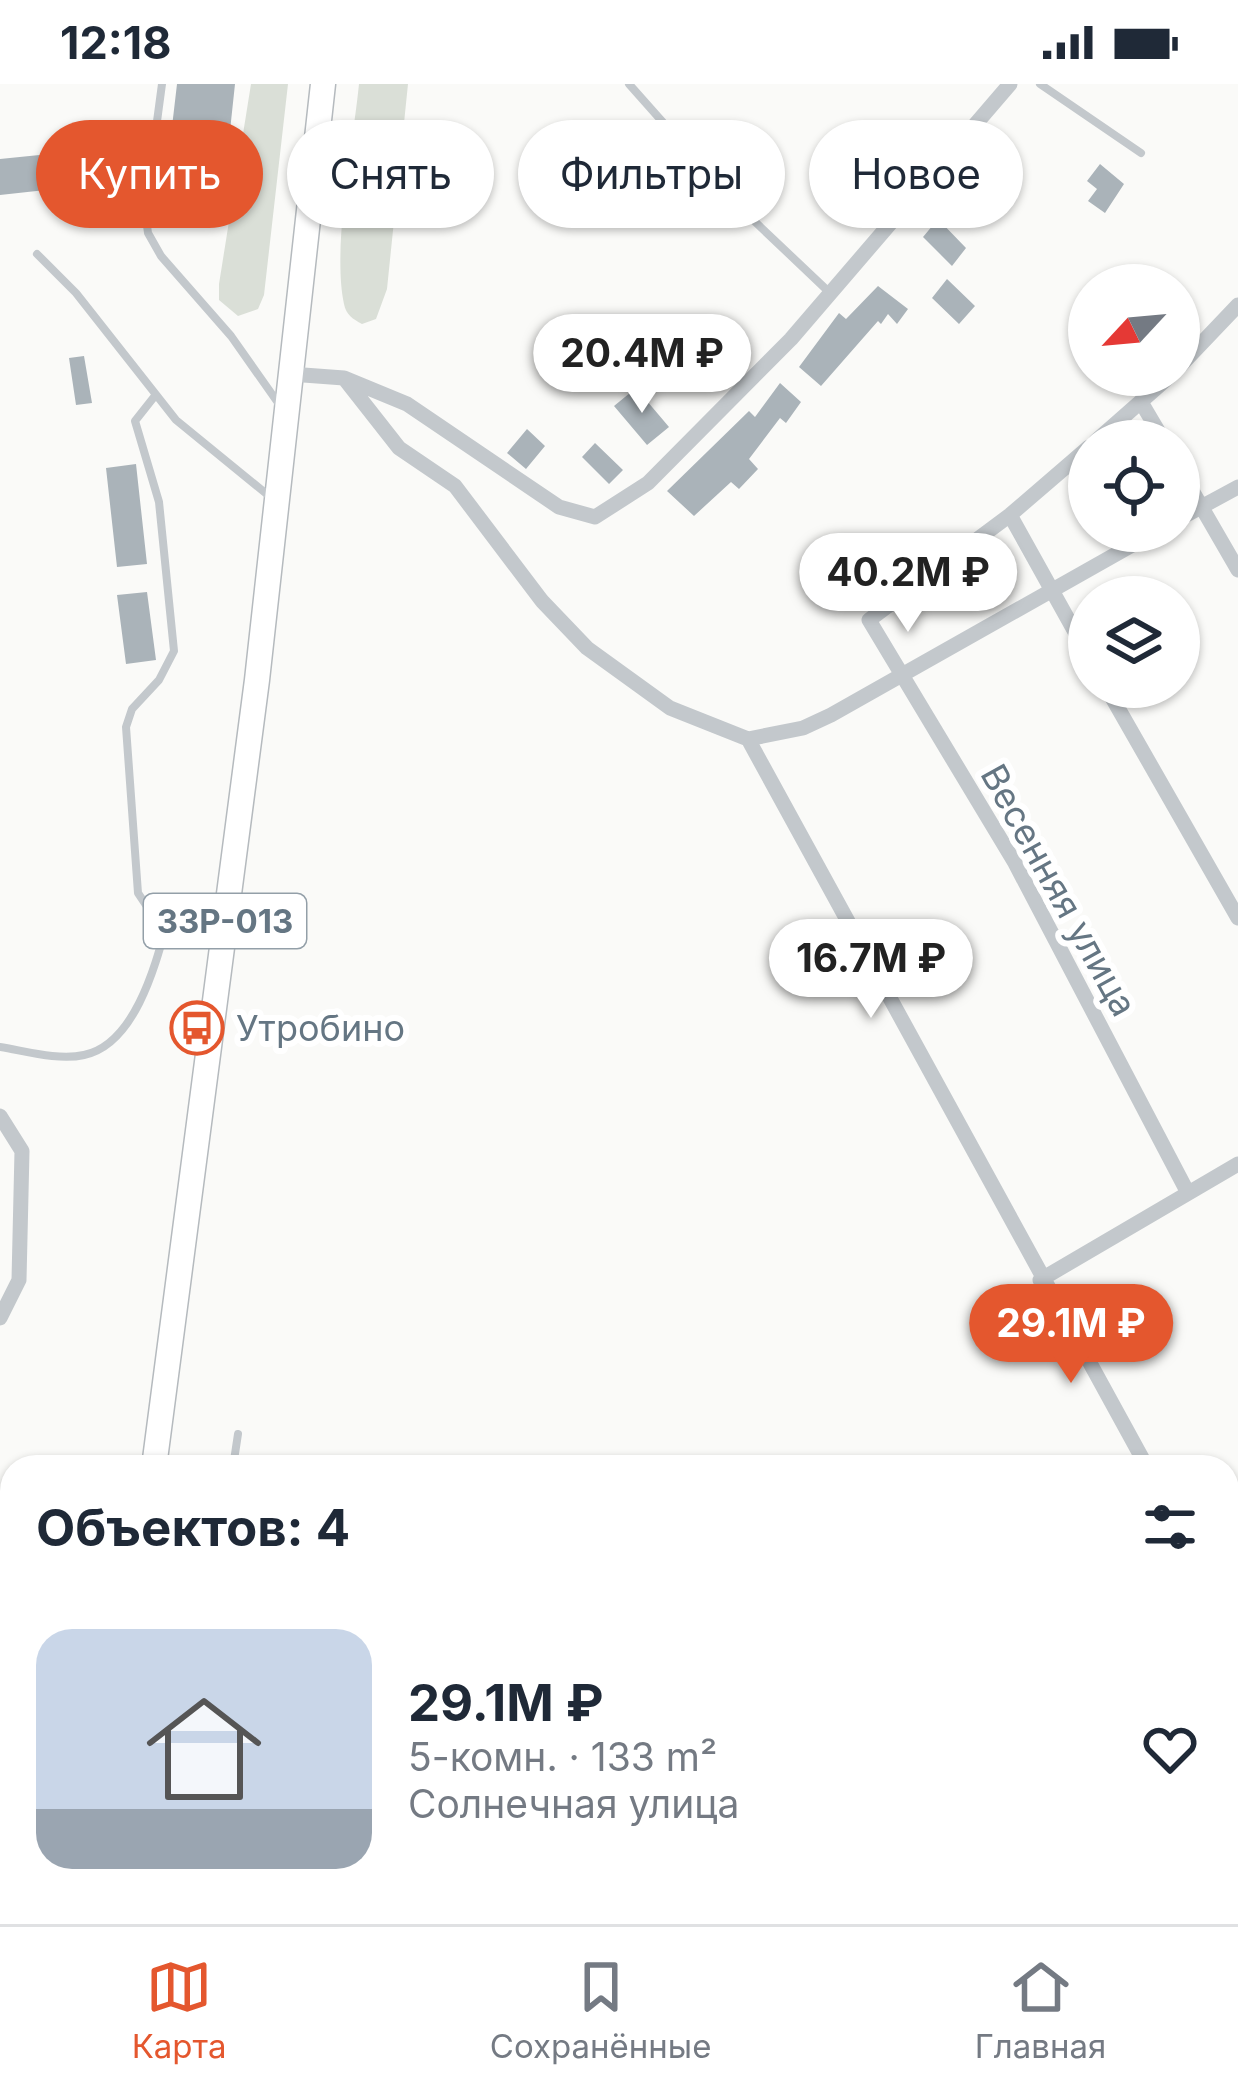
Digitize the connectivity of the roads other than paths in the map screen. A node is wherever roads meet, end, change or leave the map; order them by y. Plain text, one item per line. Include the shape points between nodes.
1 (161, 84) edge
2 (323, 84) edge
3 (628, 84) edge
4 (1010, 84) edge
5 (1040, 84) edge
6 (1141, 153) dead end
7 (37, 254) dead end
8 (830, 293) junction
9 (1238, 305) edge
10 (1200, 346) edge
11 (290, 374) junction
12 (344, 378) junction
13 (1148, 396) edge
14 (154, 397) junction
15 (1141, 402) junction
16 (286, 414) junction
17 (1120, 420) edge
18 (1152, 420) edge
19 (1068, 465) edge
20 (1238, 487) edge
21 (275, 501) junction
22 (1200, 504) edge
23 (1202, 507) junction
24 (1010, 515) junction
25 (1119, 552) edge
26 (1238, 570) edge
27 (1051, 590) junction
28 (1068, 620) edge
29 (903, 676) junction
30 (1118, 708) edge
31 (748, 739) junction
32 (169, 916) junction
33 (1238, 918) edge
34 (225, 923) junction
35 (0, 1047) edge
36 (0, 1117) edge
37 (1238, 1164) edge
38 (1188, 1193) junction
39 (1040, 1280) junction
40 (0, 1318) edge
41 (238, 1434) dead end
42 (156, 1455) edge
43 (234, 1455) edge
44 (1140, 1455) edge

1 - 16 lane via 148,233
2 - 11 main road, 33Р-013
3 - 8 lane
4 - 8 street
5 - 6 lane
7 - 14 lane
8 - 12 street via 648,483 595,517 559,507 407,404
9 - 10 street
11 - 12 street
11 - 16 main road, 33Р-013
12 - 31 street via 399,448 455,486 586,648 670,708
13 - 15 street
14 - 21 lane
14 - 32 lane via 135,421 159,502 174,651 132,709 125,745 138,893 150,911
15 - 17 street
15 - 18 street
16 - 21 main road, 33Р-013
19 - 24 street
20 - 23 street
21 - 34 main road, 33Р-013
22 - 23 street
23 - 26 street
24 - 27 street
24 - 29 street, Весенняя улица via 869,620
25 - 27 street
27 - 28 street
27 - 29 street
29 - 31 street via 803,728
29 - 38 street, Весенняя улица via 1015,863
30 - 33 street
31 - 39 street
32 - 34 lane
32 - 35 lane via 145,996 102,1046 80,1057
34 - 42 main road, 33Р-013
36 - 40 street via 20,1142 22,1172 20,1280
37 - 38 street
38 - 39 street
39 - 44 street
41 - 43 lane

